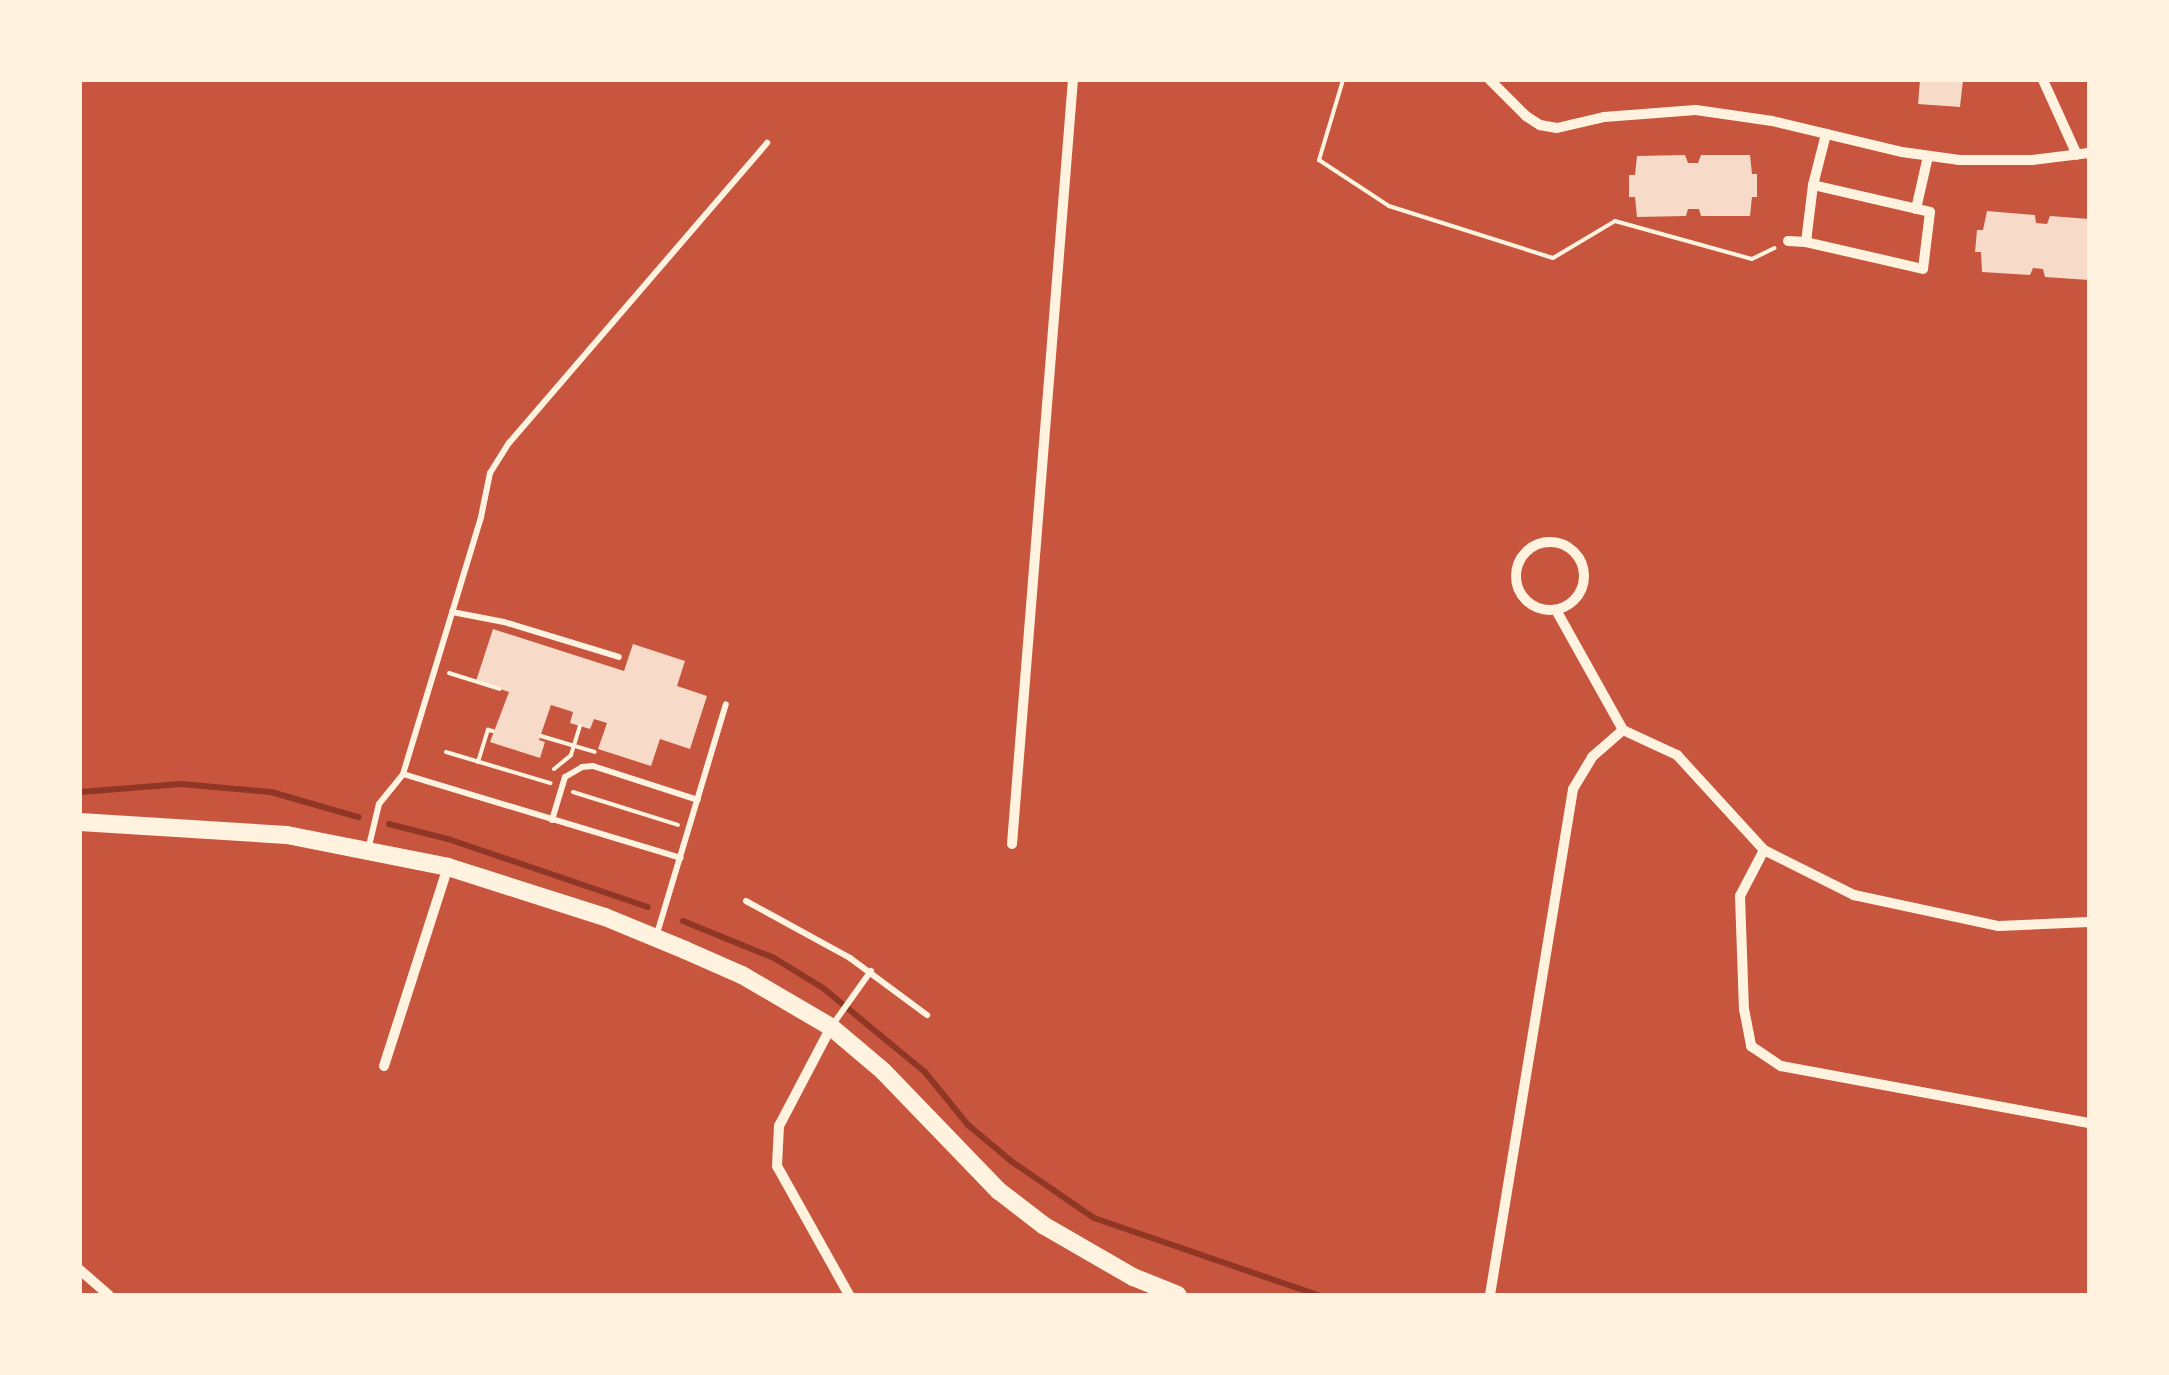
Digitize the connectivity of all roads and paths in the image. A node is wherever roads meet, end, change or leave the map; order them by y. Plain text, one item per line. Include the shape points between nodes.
1 (1074, 80) edge
2 (1343, 80) edge
3 (1490, 80) edge
4 (2043, 80) edge
5 (1826, 134) junction
6 (767, 144) dead end
7 (2083, 154) edge
8 (1928, 156) junction
9 (1814, 185) junction
10 (1916, 209) junction
11 (1788, 241) joint
12 (1806, 242) junction
13 (1556, 610) junction
14 (452, 612) junction
15 (619, 658) dead end
16 (435, 668) junction
17 (500, 689) dead end
18 (726, 704) dead end
19 (580, 726) dead end
20 (1623, 730) junction
21 (493, 732) dead end
22 (541, 736) dead end
23 (574, 746) junction
24 (446, 752) dead end
25 (607, 756) dead end
26 (478, 762) junction
27 (403, 774) junction
28 (549, 784) junction
29 (562, 788) junction
30 (698, 800) junction
31 (552, 820) junction
32 (80, 822) edge
33 (690, 828) junction
34 (1012, 844) dead end
35 (1764, 850) junction
36 (368, 851) junction
37 (681, 858) junction
38 (448, 867) junction
39 (746, 901) dead end
40 (2089, 922) edge
41 (656, 938) junction
42 (870, 971) junction
43 (927, 1015) dead end
44 (831, 1027) junction
45 (384, 1066) dead end
46 (2089, 1123) edge
47 (80, 1270) edge
48 (109, 1295) edge
49 (850, 1295) edge
50 (1178, 1295) edge
51 (1490, 1295) edge

1 - 34 street
2 - 11 path via 1319,160 1389,206 1554,258 1615,221 1752,259
3 - 5 street via 1526,116 1557,128 1604,116 1696,110
4 - 7 street
5 - 8 street
5 - 9 street
6 - 14 lane via 509,442 490,474
7 - 8 street via 1998,162
8 - 10 street
9 - 10 street
9 - 12 street
10 - 12 street via 1930,212 1922,269
11 - 12 street
13 - 13 street via 1578,596 1584,571 1570,548 1544,542 1522,556 1517,582 1530,604
13 - 20 street
14 - 15 lane
14 - 16 lane
16 - 17 path
16 - 27 lane
18 - 30 lane
19 - 23 path
20 - 35 street via 1677,756
20 - 51 street via 1592,757 1572,789
21 - 26 path via 488,730
22 - 23 path
23 - 25 path
23 - 28 path via 555,764
24 - 26 path
26 - 28 path
27 - 31 lane
27 - 36 lane via 379,804
28 - 29 path
29 - 30 lane via 565,777 593,766
29 - 31 lane
29 - 33 path
30 - 33 lane
31 - 37 lane
32 - 36 main road via 286,835
33 - 37 lane
35 - 40 street via 1872,899 1999,926
35 - 46 street via 1740,896 1751,1046 1780,1066
36 - 38 main road
37 - 41 lane
38 - 41 main road
38 - 45 street
39 - 42 lane
41 - 44 main road via 742,976
42 - 43 lane
42 - 44 lane
44 - 49 street via 779,1126 777,1166
44 - 50 main road via 1043,1225 1107,1264
47 - 48 street

